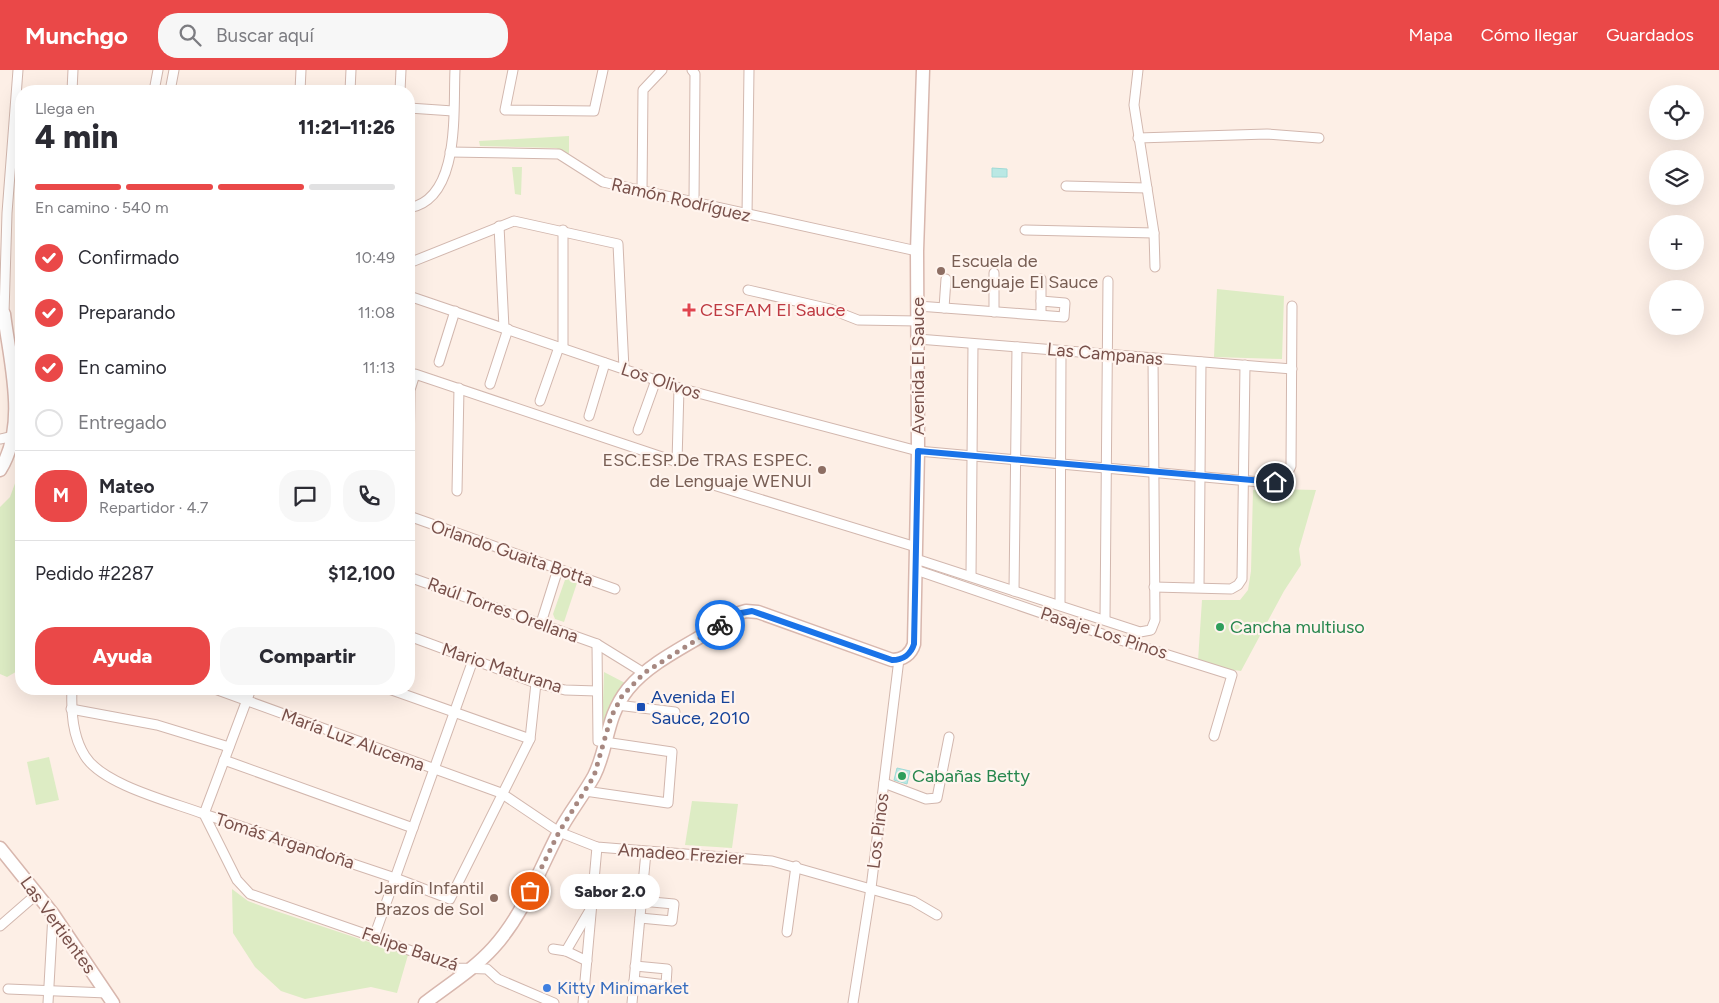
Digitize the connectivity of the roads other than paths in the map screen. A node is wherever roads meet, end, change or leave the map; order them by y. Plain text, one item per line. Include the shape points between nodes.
1 (18, 70) edge
2 (73, 70) edge
3 (158, 70) edge
4 (174, 70) edge
5 (301, 70) edge
6 (350, 70) edge
7 (401, 70) edge
8 (455, 70) edge
9 (513, 70) edge
10 (603, 70) edge
11 (662, 70) edge
12 (692, 70) edge
13 (749, 70) edge
14 (923, 70) edge
15 (1138, 70) edge
16 (18, 85) edge
17 (72, 85) edge
18 (155, 85) edge
19 (171, 85) edge
20 (300, 85) edge
21 (350, 85) edge
22 (400, 85) edge
23 (415, 108) edge
24 (453, 110) junction
25 (15, 123) edge
26 (1138, 138) junction
27 (1319, 138) dead end
28 (0, 152) edge
29 (450, 152) junction
30 (10, 153) junction
31 (1066, 186) dead end
32 (1147, 188) junction
33 (642, 191) junction
34 (694, 202) junction
35 (415, 206) edge
36 (4, 214) edge
37 (747, 215) junction
38 (499, 226) junction
39 (563, 230) junction
40 (1025, 230) dead end
41 (1154, 232) junction
42 (917, 251) junction
43 (415, 261) edge
44 (1155, 267) dead end
45 (994, 273) dead end
46 (946, 279) dead end
47 (1041, 279) dead end
48 (1108, 281) dead end
49 (748, 290) dead end
50 (415, 298) edge
51 (1041, 301) junction
52 (918, 306) junction
53 (1292, 306) dead end
54 (944, 308) junction
55 (455, 311) junction
56 (994, 312) junction
57 (2, 314) edge
58 (1041, 315) junction
59 (918, 321) junction
60 (506, 329) junction
61 (918, 339) junction
62 (973, 344) junction
63 (561, 347) junction
64 (1017, 347) junction
65 (1061, 351) junction
66 (1108, 354) junction
67 (1153, 358) junction
68 (439, 362) dead end
69 (1201, 362) junction
70 (605, 363) junction
71 (1246, 365) junction
72 (624, 369) junction
73 (1292, 369) junction
74 (415, 374) edge
75 (656, 380) junction
76 (490, 384) dead end
77 (459, 388) junction
78 (679, 388) junction
79 (540, 401) dead end
80 (589, 416) dead end
81 (638, 430) dead end
82 (14, 436) junction
83 (0, 439) edge
84 (918, 451) junction
85 (972, 456) junction
86 (1016, 460) junction
87 (1060, 464) junction
88 (1106, 467) junction
89 (0, 470) edge
90 (1154, 472) junction
91 (1200, 476) junction
92 (1245, 479) junction
93 (707, 482) dead end
94 (457, 491) dead end
95 (415, 518) edge
96 (916, 558) junction
97 (558, 569) junction
98 (970, 576) junction
99 (415, 579) edge
100 (1154, 587) junction
101 (1199, 587) junction
102 (615, 589) dead end
103 (1014, 591) junction
104 (1060, 605) junction
105 (1105, 619) junction
106 (542, 623) junction
107 (415, 638) edge
108 (597, 644) junction
109 (899, 659) junction
110 (473, 660) junction
111 (644, 673) junction
112 (536, 683) junction
113 (597, 692) junction
114 (72, 695) edge
115 (232, 695) edge
116 (248, 695) edge
117 (406, 695) edge
118 (246, 700) junction
119 (617, 705) junction
120 (71, 709) junction
121 (454, 712) junction
122 (676, 712) dead end
123 (1214, 736) dead end
124 (949, 737) dead end
125 (530, 740) junction
126 (604, 742) junction
127 (229, 747) junction
128 (224, 760) junction
129 (434, 770) junction
130 (884, 783) junction
131 (585, 790) junction
132 (501, 793) junction
133 (204, 814) junction
134 (413, 828) junction
135 (559, 832) junction
136 (597, 847) junction
137 (646, 852) junction
138 (2, 857) edge
139 (796, 866) junction
140 (395, 878) junction
141 (871, 888) junction
142 (38, 893) junction
143 (641, 901) junction
144 (592, 907) junction
145 (53, 914) junction
146 (937, 915) dead end
147 (640, 918) junction
148 (0, 926) edge
149 (786, 932) dead end
150 (374, 937) junction
151 (553, 949) dead end
152 (566, 951) junction
153 (587, 961) junction
154 (635, 966) junction
155 (473, 967) junction
156 (634, 981) junction
157 (8, 989) dead end
158 (49, 989) junction
159 (110, 998) edge
160 (48, 1003) edge
161 (425, 1003) edge
162 (554, 1003) edge
163 (583, 1003) edge
164 (632, 1003) edge
165 (853, 1003) edge

1 - 16 street
2 - 17 street
3 - 18 street
4 - 19 street
5 - 20 street
6 - 21 street
7 - 22 street
8 - 24 street
9 - 10 street via 504,110 594,111
11 - 33 street via 642,90
12 - 34 street via 695,74
13 - 37 street
14 - 42 street, Avenida El Sauce
15 - 26 street via 1134,105
23 - 24 street
24 - 29 street
25 - 30 street
26 - 27 street via 1267,134
26 - 32 street
28 - 30 street
29 - 33 street, Ramón Rodríguez via 559,154 603,182
29 - 35 street via 443,181 435,194
30 - 36 street
31 - 32 street
32 - 41 street
33 - 34 street, Ramón Rodríguez
34 - 37 street, Ramón Rodríguez
36 - 57 street
37 - 42 street, Ramón Rodríguez
38 - 39 street via 514,221
38 - 43 street
38 - 60 street
39 - 63 street
39 - 72 street via 618,244
40 - 41 street
41 - 44 street
42 - 52 street, Avenida El Sauce
45 - 56 street
46 - 54 street
47 - 51 street
48 - 66 street
49 - 59 street via 830,309 858,320
50 - 55 street, Los Olivos
51 - 58 street
51 - 58 street via 1065,303 1064,317
52 - 54 street
52 - 59 street, Avenida El Sauce
53 - 73 street
54 - 56 street
55 - 60 street, Los Olivos
55 - 68 street
56 - 58 street
57 - 82 street via 15,404
59 - 61 street, Avenida El Sauce
60 - 63 street, Los Olivos
60 - 76 street
61 - 62 street, Las Campanas
61 - 84 street, Avenida El Sauce
62 - 64 street, Las Campanas
62 - 85 street
63 - 70 street, Los Olivos
63 - 79 street
64 - 65 street, Las Campanas
64 - 86 street
65 - 66 street, Las Campanas
65 - 87 street
66 - 67 street, Las Campanas
66 - 88 street
67 - 69 street, Las Campanas
67 - 90 street
69 - 71 street, Las Campanas
69 - 91 street
70 - 72 street, Los Olivos
70 - 80 street
71 - 73 street, Las Campanas
71 - 92 street
72 - 75 street, Los Olivos
73 - 92 street, Los Olivos via 1290,470 1275,482
74 - 77 street
75 - 78 street, Los Olivos
75 - 81 street
77 - 78 street via 677,462
77 - 94 street
78 - 84 street, Los Olivos
82 - 83 street
82 - 89 street via 8,458
84 - 85 street, Los Olivos
84 - 96 street, Avenida El Sauce
85 - 86 street, Los Olivos
85 - 98 street
86 - 87 street, Los Olivos
86 - 103 street
87 - 88 street, Los Olivos
87 - 104 street
88 - 90 street, Los Olivos
88 - 105 street
90 - 91 street, Los Olivos
90 - 100 street
91 - 92 street, Los Olivos
91 - 101 street
92 - 101 street via 1243,575 1238,585 1231,589
93 - 96 street
95 - 97 street, Orlando Guaita Botta
96 - 98 street
96 - 109 street, Avenida El Sauce via 914,644 908,654
96 - 123 street, Pasaje Los Pinos via 1114,638 1232,674
97 - 102 street, Orlando Guaita Botta
97 - 106 street
98 - 103 street
99 - 106 street, Raúl Torres Orellana
100 - 101 street
100 - 105 street via 1155,624 1151,630 1140,632
103 - 104 street
104 - 105 street
106 - 108 street, Raúl Torres Orellana
107 - 110 street, Mario Maturana
108 - 111 street, Raúl Torres Orellana
108 - 113 street, Raúl Torres Orellana
109 - 111 street via 892,660 758,612 746,611 736,614
109 - 130 street, Los Pinos
110 - 112 street, Mario Maturana
110 - 121 street
111 - 119 street
112 - 113 street, Mario Maturana via 565,690
112 - 125 street
113 - 126 street, Raúl Torres Orellana via 598,741
114 - 120 street, Tomás Argandoña
115 - 118 street, María Luz Alucema
116 - 118 street
117 - 121 street
118 - 127 street
118 - 129 street, María Luz Alucema
119 - 122 street
119 - 126 street
120 - 127 street via 157,725
120 - 133 street, Tomás Argandoña via 78,743 96,768 121,784
121 - 125 street
121 - 129 street
124 - 130 street via 937,798 926,799
125 - 132 street
126 - 131 street via 597,768
126 - 131 street via 672,752 668,803
127 - 128 street
128 - 133 street
128 - 134 street
129 - 132 street, Amadeo Frezier
129 - 134 street
130 - 141 street, Los Pinos
131 - 135 street
132 - 135 street, Amadeo Frezier
132 - 140 street, Tomás Argandoña via 450,899
133 - 140 street, Tomás Argandoña
133 - 150 street, Felipe Bauzá via 245,890 262,900
134 - 140 street
135 - 136 street, Amadeo Frezier
135 - 155 street via 517,916
136 - 137 street, Amadeo Frezier
136 - 144 street
137 - 139 street, Amadeo Frezier via 754,859
137 - 143 street
138 - 142 street, Las Vertientes
139 - 141 street, Amadeo Frezier
139 - 149 street
140 - 150 street
141 - 146 street, Amadeo Frezier via 913,901
141 - 165 street, Los Pinos
142 - 145 street, Las Vertientes
142 - 148 street
143 - 147 street
143 - 147 street via 674,904 672,921
144 - 152 street
144 - 153 street
145 - 158 street
145 - 159 street, Las Vertientes
147 - 154 street
150 - 155 street, Felipe Bauzá via 457,968
151 - 152 street
152 - 153 street
153 - 163 street
154 - 156 street
154 - 156 street via 667,969 666,984
155 - 161 street
155 - 162 street, Felipe Bauzá via 487,969 498,979
156 - 164 street
157 - 158 street
158 - 159 street
158 - 160 street

